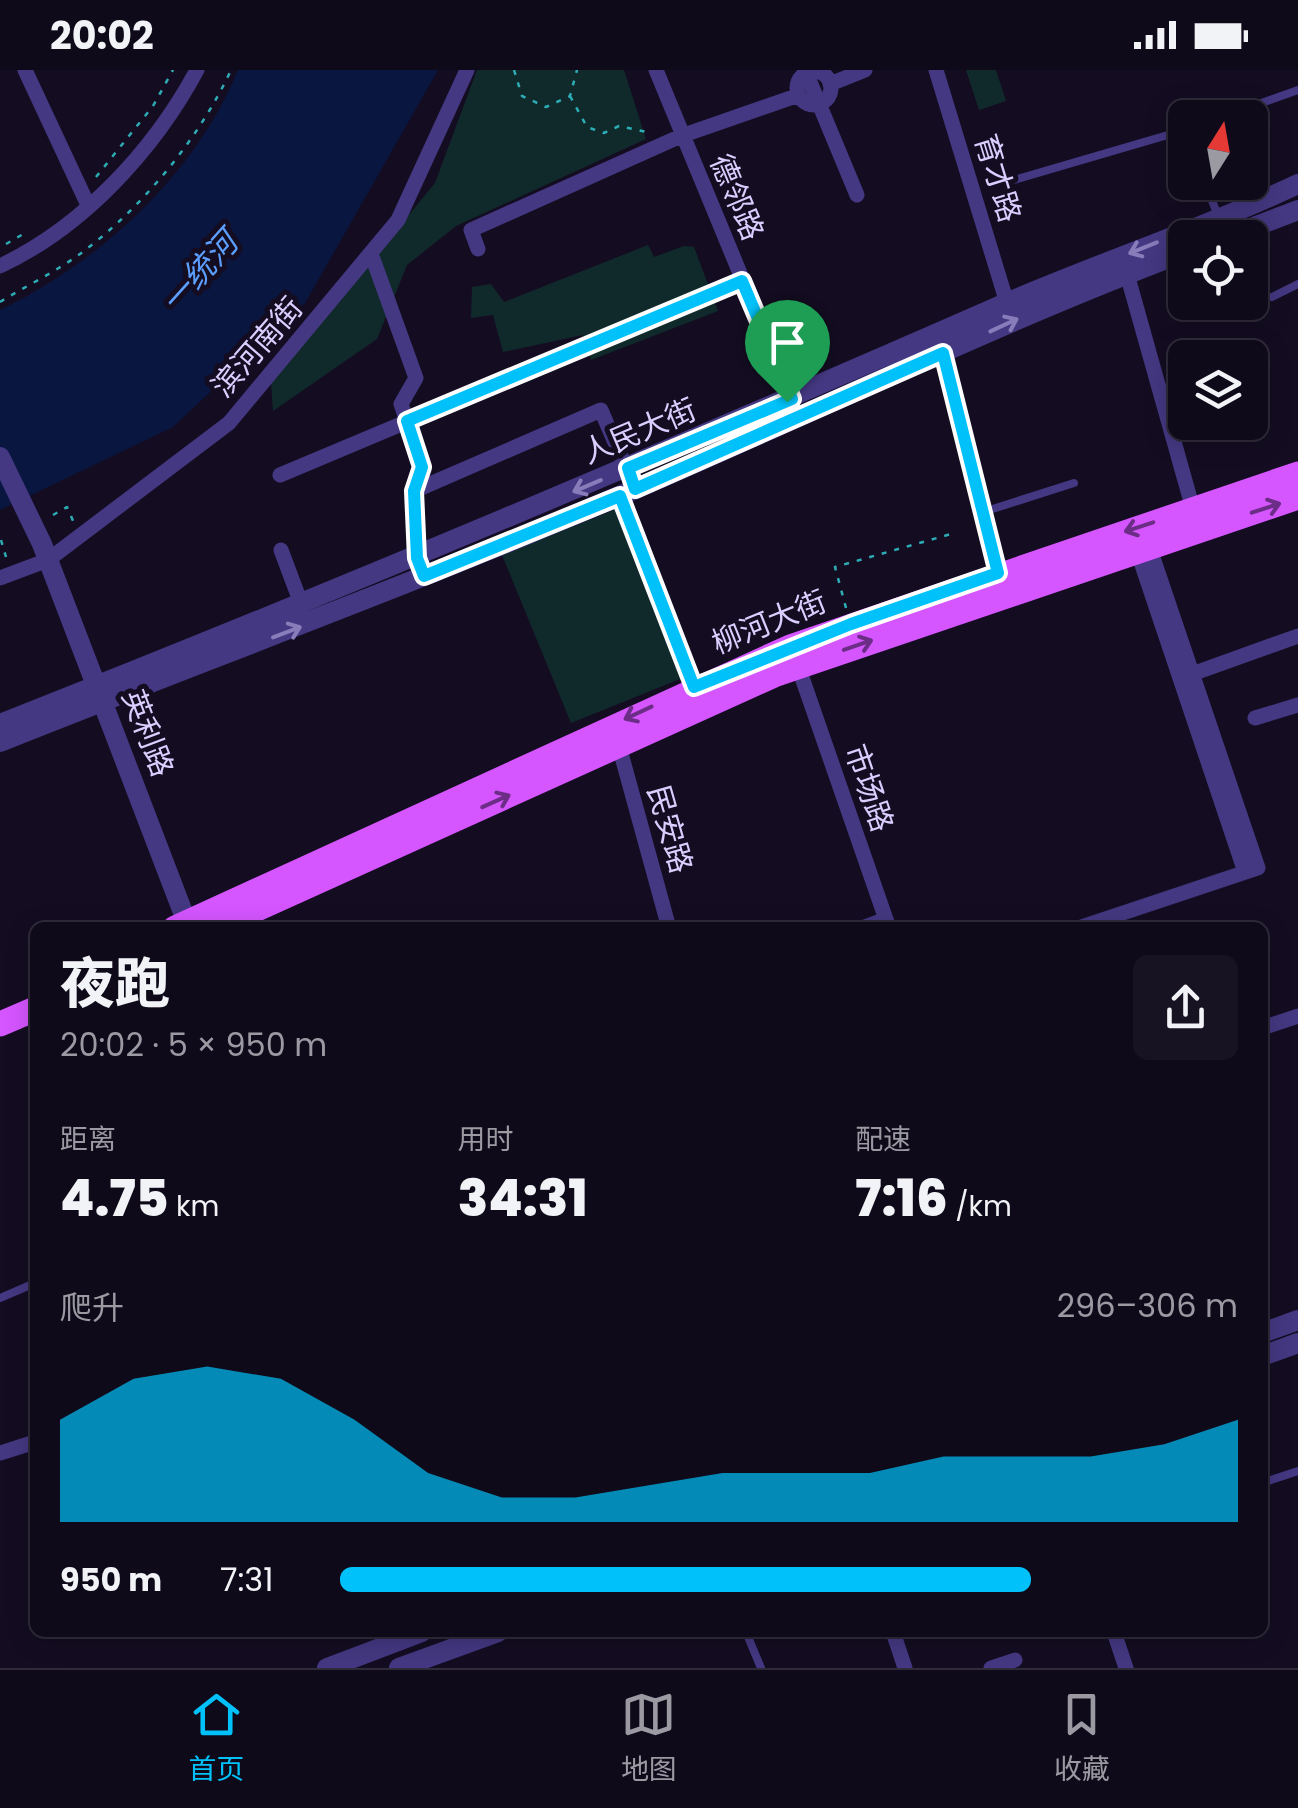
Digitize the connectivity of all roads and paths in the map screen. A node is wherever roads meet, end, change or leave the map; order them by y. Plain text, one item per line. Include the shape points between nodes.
1 (25, 70) edge
2 (174, 70) edge
3 (198, 70) edge
4 (231, 70) edge
5 (467, 70) edge
6 (514, 70) edge
7 (577, 70) edge
8 (656, 70) edge
9 (865, 70) edge
10 (936, 70) edge
11 (806, 71) edge
12 (830, 84) junction
13 (1298, 90) edge
14 (798, 95) junction
15 (570, 96) junction
16 (1268, 101) edge
17 (819, 104) junction
18 (679, 130) junction
19 (1168, 135) edge
20 (1007, 182) dead end
21 (1298, 184) edge
22 (857, 194) dead end
23 (85, 200) junction
24 (1298, 210) edge
25 (1239, 220) edge
26 (1260, 220) edge
27 (31, 230) dead end
28 (0, 247) edge
29 (478, 249) dead end
30 (1168, 249) edge
31 (1168, 258) edge
32 (372, 259) dead end
33 (0, 266) edge
34 (1127, 274) junction
35 (742, 281) junction
36 (1298, 284) edge
37 (1272, 297) dead end
38 (0, 302) edge
39 (1007, 303) junction
40 (943, 353) junction
41 (792, 399) junction
42 (407, 421) junction
43 (0, 457) edge
44 (628, 468) junction
45 (1298, 474) edge
46 (280, 475) dead end
47 (1074, 484) dead end
48 (414, 491) junction
49 (628, 492) junction
50 (1298, 497) edge
51 (1193, 509) junction
52 (983, 512) junction
53 (53, 515) dead end
54 (77, 528) dead end
55 (952, 534) dead end
56 (1, 540) edge
57 (1143, 548) junction
58 (281, 550) dead end
59 (45, 552) junction
60 (14, 559) dead end
61 (421, 567) junction
62 (998, 573) junction
63 (0, 578) edge
64 (302, 606) junction
65 (851, 624) junction
66 (1298, 636) edge
67 (798, 666) junction
68 (1192, 674) junction
69 (694, 687) junction
70 (101, 693) junction
71 (1298, 704) edge
72 (1255, 718) dead end
73 (0, 724) edge
74 (0, 742) edge
75 (618, 746) junction
76 (1251, 870) junction
77 (183, 922) edge
78 (193, 922) edge
79 (229, 922) edge
80 (667, 922) edge
81 (888, 922) edge
82 (1096, 922) edge
83 (30, 993) edge
84 (0, 1007) edge
85 (30, 1010) edge
86 (1298, 1016) edge
87 (0, 1024) edge
88 (1268, 1026) edge
89 (30, 1285) edge
90 (0, 1298) edge
91 (1298, 1320) edge
92 (1268, 1331) edge
93 (1298, 1343) edge
94 (1268, 1354) edge
95 (30, 1444) edge
96 (0, 1453) edge
97 (1298, 1471) edge
98 (1268, 1481) edge
99 (393, 1637) edge
100 (484, 1637) edge
101 (748, 1637) edge
102 (894, 1637) edge
103 (1116, 1637) edge
104 (1015, 1660) dead end
105 (402, 1667) edge
106 (327, 1668) edge
107 (761, 1668) edge
108 (906, 1668) edge
109 (990, 1668) edge
110 (1126, 1668) edge

1 - 23 street
2 - 23 path
3 - 23 street via 136,161
4 - 38 path via 164,174 81,253
5 - 59 street, 滨河南街 via 398,220 294,350 228,423
6 - 15 path via 517,89 529,102 555,106
7 - 15 path
8 - 18 street, 德邻路
9 - 12 street
10 - 39 street, 育才路
11 - 12 street via 824,74
11 - 14 street
11 - 17 street
12 - 17 street
13 - 16 lane
14 - 17 street
14 - 18 street
15 - 18 path via 587,128
17 - 22 street
18 - 29 street via 471,230
18 - 35 street, 德邻路
19 - 20 lane
21 - 25 street, 人民大街
23 - 33 street via 24,254
24 - 26 street, 人民大街
27 - 28 path
30 -> 39 street, 人民大街
31 - 34 street, 人民大街
32 - 42 street via 416,378 401,404
40 -> 34 street, 人民大街
34 - 51 street
35 - 41 street, 德邻路
35 - 42 street
36 - 37 lane
39 - 41 street, 人民大街
40 - 49 street, 人民大街
40 - 52 lane
41 - 44 street, 人民大街
42 - 46 street
42 - 48 street via 422,467
43 - 59 street, 英利路
44 - 48 street via 601,410
44 - 49 street
44 -> 61 street, 人民大街
45 - 51 main road, 柳河大街
47 - 52 lane
48 - 61 street
49 - 61 street, 人民大街
49 - 69 street
57 -> 50 main road, 柳河大街
51 -> 62 main road, 柳河大街
52 - 62 lane
53 - 54 path via 67,507
55 - 65 path via 835,567
56 - 60 path via 8,562
67 -> 57 main road, 柳河大街
57 - 68 street
57 - 76 street
58 - 64 street
59 - 63 street, 滨河南街
59 - 70 street, 英利路
61 - 64 street, 人民大街
70 -> 61 street, 人民大街
62 - 65 main road, 柳河大街
64 - 70 street, 人民大街
65 - 69 main road, 柳河大街
66 - 68 street
67 - 75 main road, 柳河大街
67 - 81 street, 市场路
68 - 76 street
69 -> 78 main road, 柳河大街
70 - 73 street, 人民大街
70 - 74 street, 人民大街
70 - 77 street, 英利路
71 - 72 street
79 -> 75 main road, 柳河大街
75 - 80 street, 民安路
76 - 82 street
83 - 84 main road
85 - 87 main road
86 - 88 street
89 - 90 lane
91 - 92 street
93 - 94 street
95 - 96 street
97 - 98 lane
99 - 105 street
99 - 106 street
100 - 105 street
101 - 107 lane
102 - 108 street
103 - 110 street
104 - 109 street

